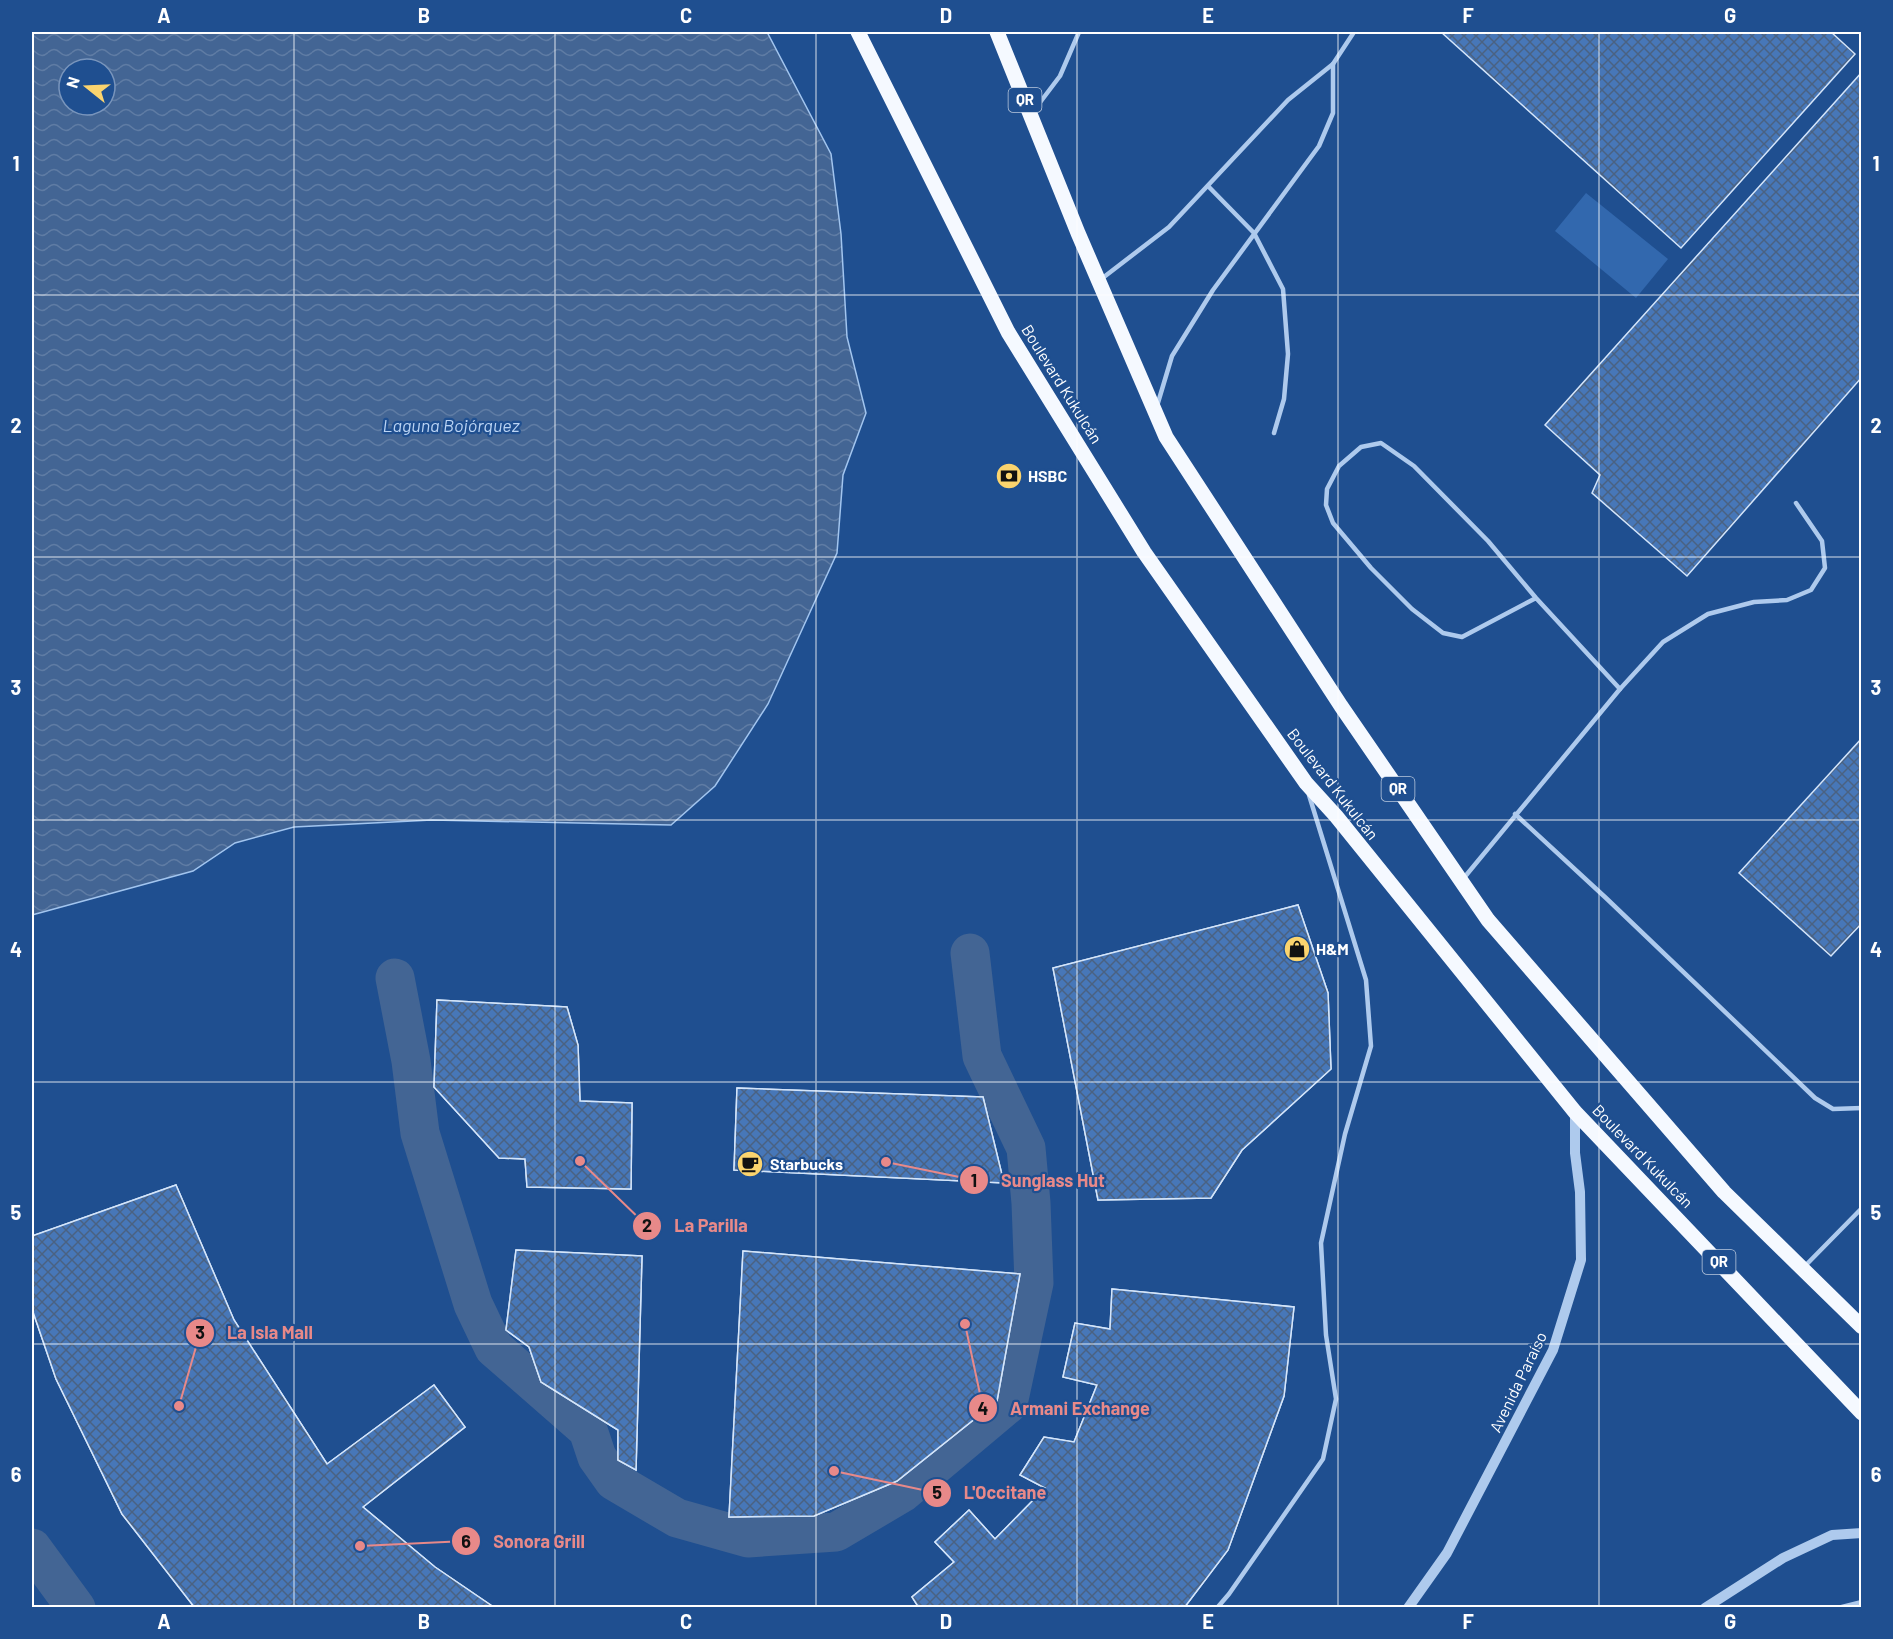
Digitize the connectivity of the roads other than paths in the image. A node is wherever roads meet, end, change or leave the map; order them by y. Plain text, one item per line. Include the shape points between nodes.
1 (858, 32) edge
2 (997, 32) edge
3 (1079, 32) edge
4 (1354, 32) edge
5 (1333, 64) junction
6 (1031, 115) junction
7 (1208, 186) junction
8 (1254, 233) junction
9 (1099, 281) junction
10 (1155, 411) junction
11 (1274, 433) dead end
12 (1796, 503) dead end
13 (1536, 598) junction
14 (1620, 689) junction
15 (1306, 783) junction
16 (1515, 814) junction
17 (1461, 881) junction
18 (1862, 1108) edge
19 (1575, 1112) junction
20 (1862, 1208) edge
21 (1803, 1269) junction
22 (1862, 1327) edge
23 (1862, 1413) edge
24 (1862, 1533) edge
25 (1862, 1602) edge
26 (1216, 1608) edge
27 (1408, 1608) edge
28 (1705, 1608) edge
29 (1838, 1608) edge

1 - 15 main road, Boulevard Kukulcán / QR via 1008,332 1144,552
2 - 6 main road, Boulevard Kukulcán / QR
3 - 6 lane via 1060,76
4 - 5 lane
5 - 7 lane via 1288,100
5 - 8 lane via 1333,113 1319,146
6 - 9 main road, Boulevard Kukulcán / QR
7 - 8 lane
7 - 9 lane via 1161,235
8 - 10 lane via 1173,356
8 - 11 lane via 1283,289 1288,354 1284,399
9 - 10 main road, Boulevard Kukulcán / QR
10 - 17 main road, Boulevard Kukulcán / QR via 1166,437 1257,578
12 - 14 lane via 1822,541 1825,567 1810,590 1787,600 1708,614 1663,642
13 - 13 lane via 1488,541 1414,466 1381,443 1361,447 1339,466 1327,489 1326,505 1332,523 1412,609 1443,633 1462,637
13 - 14 lane
14 - 16 lane
15 - 19 main road, Boulevard Kukulcán / QR
15 - 26 lane via 1366,980 1371,1046 1321,1243 1326,1335 1336,1399 1323,1459
16 - 17 lane
16 - 18 lane via 1815,1098 1833,1109
17 - 21 main road, Boulevard Kukulcán / QR via 1488,920 1724,1192
19 - 23 main road, Boulevard Kukulcán / QR
19 - 27 street, Avenida Paraíso via 1581,1260 1553,1350 1447,1552
20 - 21 lane
21 - 22 main road, Boulevard Kukulcán / QR
24 - 28 street via 1832,1535 1783,1558
25 - 29 lane

